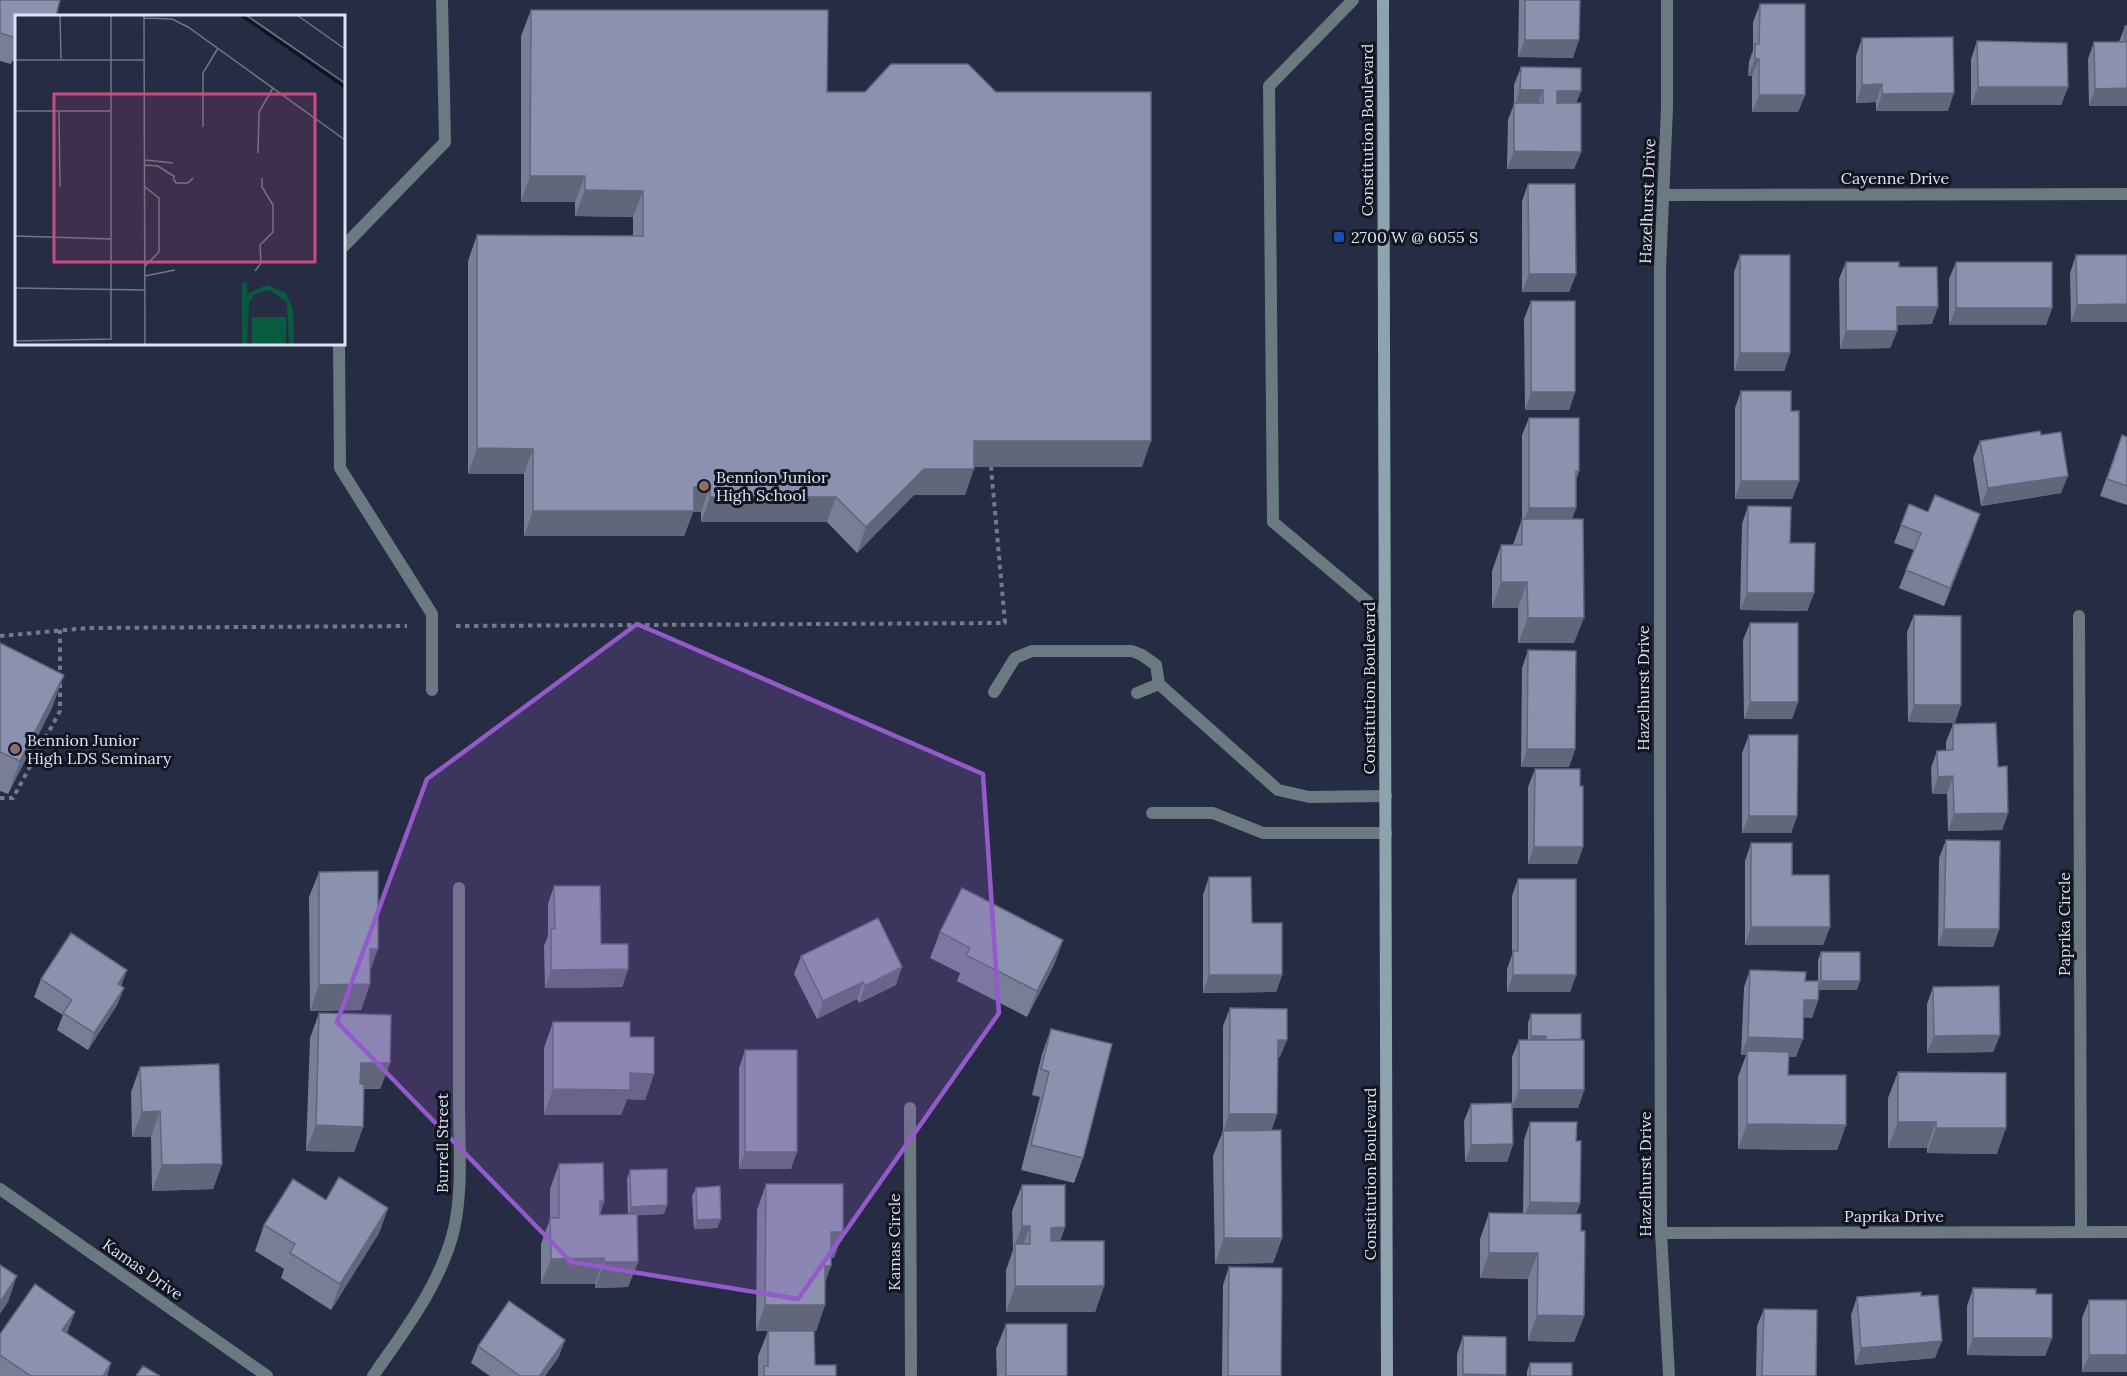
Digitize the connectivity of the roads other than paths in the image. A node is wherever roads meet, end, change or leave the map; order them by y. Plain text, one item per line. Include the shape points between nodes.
1 (442, 0) edge
2 (1353, 0) edge
3 (1383, 0) edge
4 (1667, 0) edge
5 (2127, 194) edge
6 (1663, 195) junction
7 (345, 245) edge
8 (339, 345) edge
9 (1385, 616) junction
10 (2079, 616) dead end
11 (1159, 684) junction
12 (432, 690) dead end
13 (994, 692) dead end
14 (1137, 693) dead end
15 (1386, 796) junction
16 (1152, 813) dead end
17 (1386, 833) junction
18 (459, 888) dead end
19 (910, 1108) dead end
20 (0, 1189) edge
21 (2081, 1232) junction
22 (2127, 1232) edge
23 (1661, 1233) junction
24 (267, 1376) edge
25 (373, 1376) edge
26 (911, 1376) edge
27 (1387, 1376) edge
28 (1670, 1376) edge

1 - 7 street via 445,142
2 - 9 street via 1269,86 1273,522
3 - 9 main road, Constitution Boulevard
4 - 6 street, Hazelhurst Drive
5 - 6 street, Cayenne Drive
6 - 23 street, Hazelhurst Drive
8 - 12 street via 340,468 432,615
9 - 15 main road, Constitution Boulevard
10 - 21 street, Paprika Circle
11 - 13 street via 1156,665 1132,651 1032,651 1015,657
11 - 14 street
11 - 15 street via 1278,790 1310,797
15 - 17 main road, Constitution Boulevard
16 - 17 street via 1213,813 1263,832
17 - 27 main road, Constitution Boulevard
18 - 25 street, Burrell Street via 459,1201 454,1230 420,1306
19 - 26 street, Kamas Circle
20 - 24 street, Kamas Drive
21 - 22 street, Paprika Drive
21 - 23 street, Paprika Drive
23 - 28 street, Hazelhurst Drive

